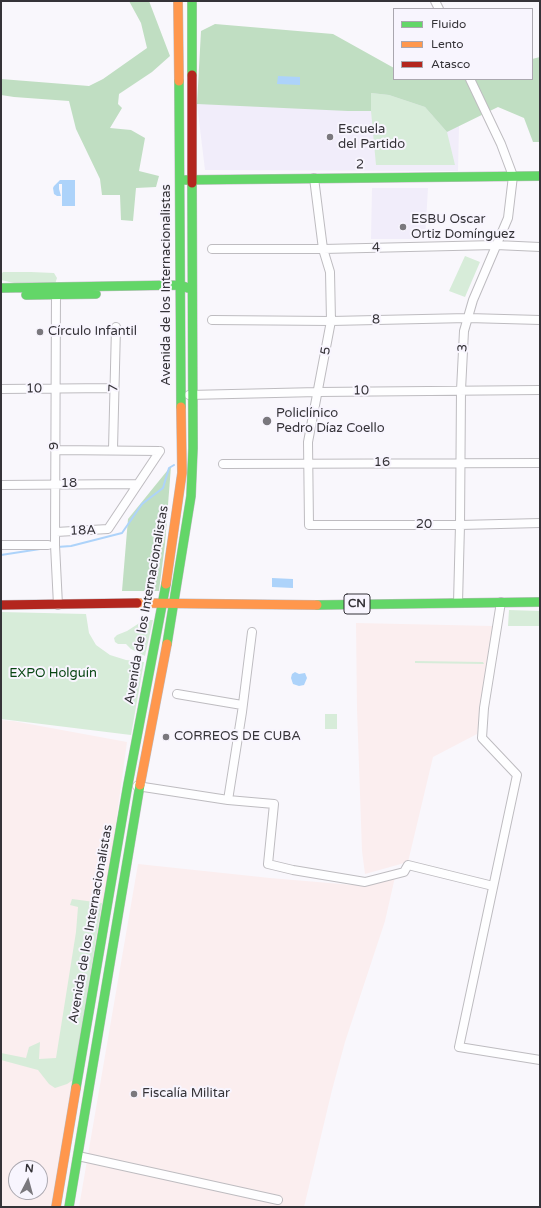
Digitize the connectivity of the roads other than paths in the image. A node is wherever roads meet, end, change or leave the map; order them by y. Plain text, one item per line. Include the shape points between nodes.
1 (178, 1) edge
2 (192, 1) edge
3 (470, 80) edge
4 (513, 176) junction
5 (540, 176) edge
6 (314, 178) junction
7 (180, 180) junction
8 (193, 180) junction
9 (496, 245) junction
10 (540, 247) edge
11 (212, 249) dead end
12 (324, 249) junction
13 (1, 288) edge
14 (180, 289) junction
15 (192, 290) junction
16 (56, 291) junction
17 (1, 295) edge
18 (468, 318) junction
19 (212, 320) dead end
20 (332, 320) junction
21 (540, 320) edge
22 (116, 327) dead end
23 (56, 388) junction
24 (114, 388) junction
25 (1, 389) edge
26 (461, 390) junction
27 (540, 390) edge
28 (318, 392) junction
29 (181, 395) junction
30 (193, 395) junction
31 (55, 450) junction
32 (112, 450) junction
33 (308, 463) junction
34 (460, 463) junction
35 (540, 463) edge
36 (223, 464) dead end
37 (55, 484) junction
38 (136, 484) junction
39 (1, 485) edge
40 (540, 523) edge
41 (309, 525) joint
42 (460, 525) junction
43 (56, 532) junction
44 (1, 545) edge
45 (48, 545) dead end
46 (501, 602) junction
47 (540, 602) edge
48 (162, 603) junction
49 (174, 603) junction
50 (458, 603) junction
51 (58, 604) junction
52 (1, 605) edge
53 (252, 632) dead end
54 (177, 694) dead end
55 (242, 705) junction
56 (128, 784) junction
57 (140, 786) junction
58 (228, 800) junction
59 (493, 886) junction
60 (540, 1060) edge
61 (78, 1156) junction
62 (278, 1200) dead end
63 (56, 1207) edge
64 (70, 1207) edge

1 - 7 main road, Avenida de los Internacionalistas
2 - 8 main road, Avenida de los Internacionalistas
3 - 4 street, 3
4 - 5 main road, 2
4 - 6 main road, 2
4 - 9 street, 3 via 508,218
6 - 8 main road, 2
6 - 12 street, 5
7 - 8 main road, 2
7 - 14 main road, Avenida de los Internacionalistas
8 - 15 main road, Avenida de los Internacionalistas
9 - 10 street, 4
9 - 12 street, 4
9 - 18 street, 3
11 - 12 street, 4
12 - 20 street, 5 via 330,272
13 - 16 main road
14 - 15 main road
14 - 16 main road
14 - 29 main road, Avenida de los Internacionalistas
15 - 30 main road, Avenida de los Internacionalistas
16 - 17 main road
16 - 23 street, 9
18 - 20 street, 8
18 - 21 street, 8
18 - 26 street, 3 via 464,331
19 - 20 street, 8
20 - 28 street, 5
22 - 24 street, 7
23 - 24 street, 10
23 - 25 street, 10
23 - 31 street, 9
24 - 32 street, 7
26 - 27 street, 10
26 - 28 street, 10
26 - 34 street, 3
28 - 30 street, 10
28 - 33 street, 5 via 308,442
29 - 30 street, 10
29 - 48 main road, Avenida de los Internacionalistas via 182,473
30 - 49 main road, Avenida de los Internacionalistas via 191,496
31 - 32 street
31 - 37 street, 9
32 - 38 street via 160,451
33 - 34 street, 16
33 - 36 street, 16
33 - 41 street, 5
34 - 35 street, 16
34 - 42 street, 3
37 - 38 street, 18
37 - 39 street, 18
37 - 43 street, 9
38 - 43 street, 18A via 106,530
40 - 42 street, 20
41 - 42 street, 20
42 - 50 street, 3
43 - 51 street, 9
44 - 45 street
46 - 47 main road, CN
46 - 50 main road, CN
46 - 59 street via 484,708 482,738 517,774
48 - 49 main road, CN
48 - 51 main road, CN
48 - 56 main road, Avenida de los Internacionalistas
49 - 50 main road, CN
49 - 57 main road, Avenida de los Internacionalistas
51 - 52 main road, CN
53 - 55 street
54 - 55 street
55 - 58 street
56 - 57 street
56 - 63 main road, Avenida de los Internacionalistas
57 - 58 street
57 - 61 main road, Avenida de los Internacionalistas
58 - 59 street via 274,804 268,864 365,882 404,872 408,865
59 - 60 street via 459,1047
61 - 62 street
61 - 64 main road, Avenida de los Internacionalistas

